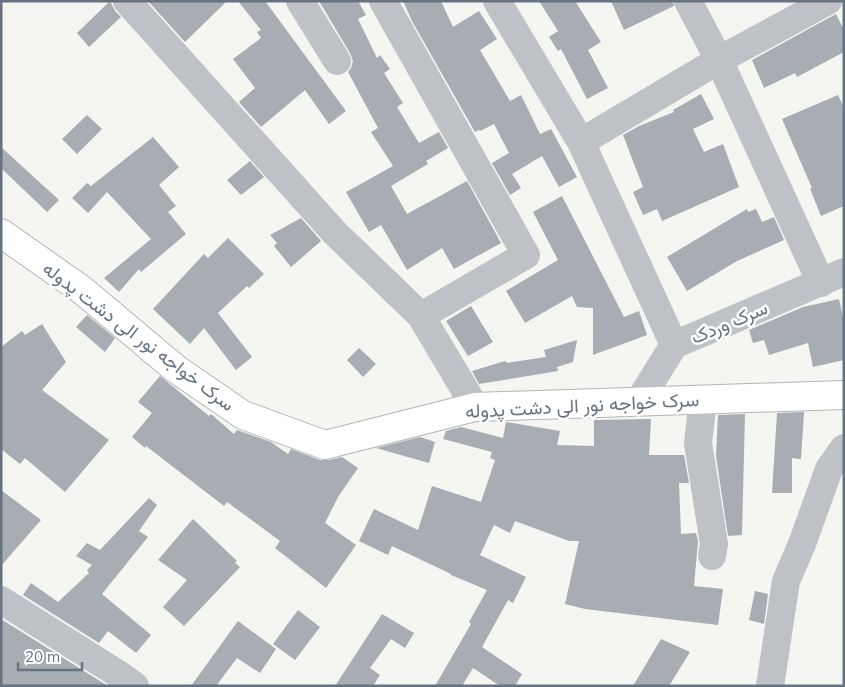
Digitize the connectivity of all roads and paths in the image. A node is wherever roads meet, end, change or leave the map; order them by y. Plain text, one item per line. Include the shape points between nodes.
1 (127, 1) edge
2 (300, 1) edge
3 (383, 1) edge
4 (497, 1) edge
5 (688, 1) edge
6 (828, 1) edge
7 (719, 60) junction
8 (337, 61) dead end
9 (581, 142) junction
10 (1, 234) edge
11 (833, 277) edge
12 (421, 316) junction
13 (674, 345) junction
14 (844, 395) edge
15 (703, 400) junction
16 (639, 402) junction
17 (475, 407) junction
18 (844, 448) edge
19 (712, 556) dead end
20 (1, 600) edge
21 (135, 686) edge
22 (770, 686) edge

1 - 12 street via 335,233
2 - 8 street
3 - 12 street via 526,255
4 - 9 street
5 - 7 street
6 - 7 street
7 - 9 street
7 - 11 street
9 - 13 street
10 - 17 main road, سرک خواجه نور الی دشت پدوله via 82,290 176,369 243,415 261,422 325,445
11 - 13 street, سرک وردک
12 - 17 street
13 - 16 street, سرک وردک
14 - 15 main road, سرک خواجه نور الی دشت پدوله
15 - 16 main road, سرک خواجه نور الی دشت پدوله
15 - 19 street via 698,443 714,544
16 - 17 main road, سرک خواجه نور الی دشت پدوله
18 - 22 street via 829,469 786,581
20 - 21 street

